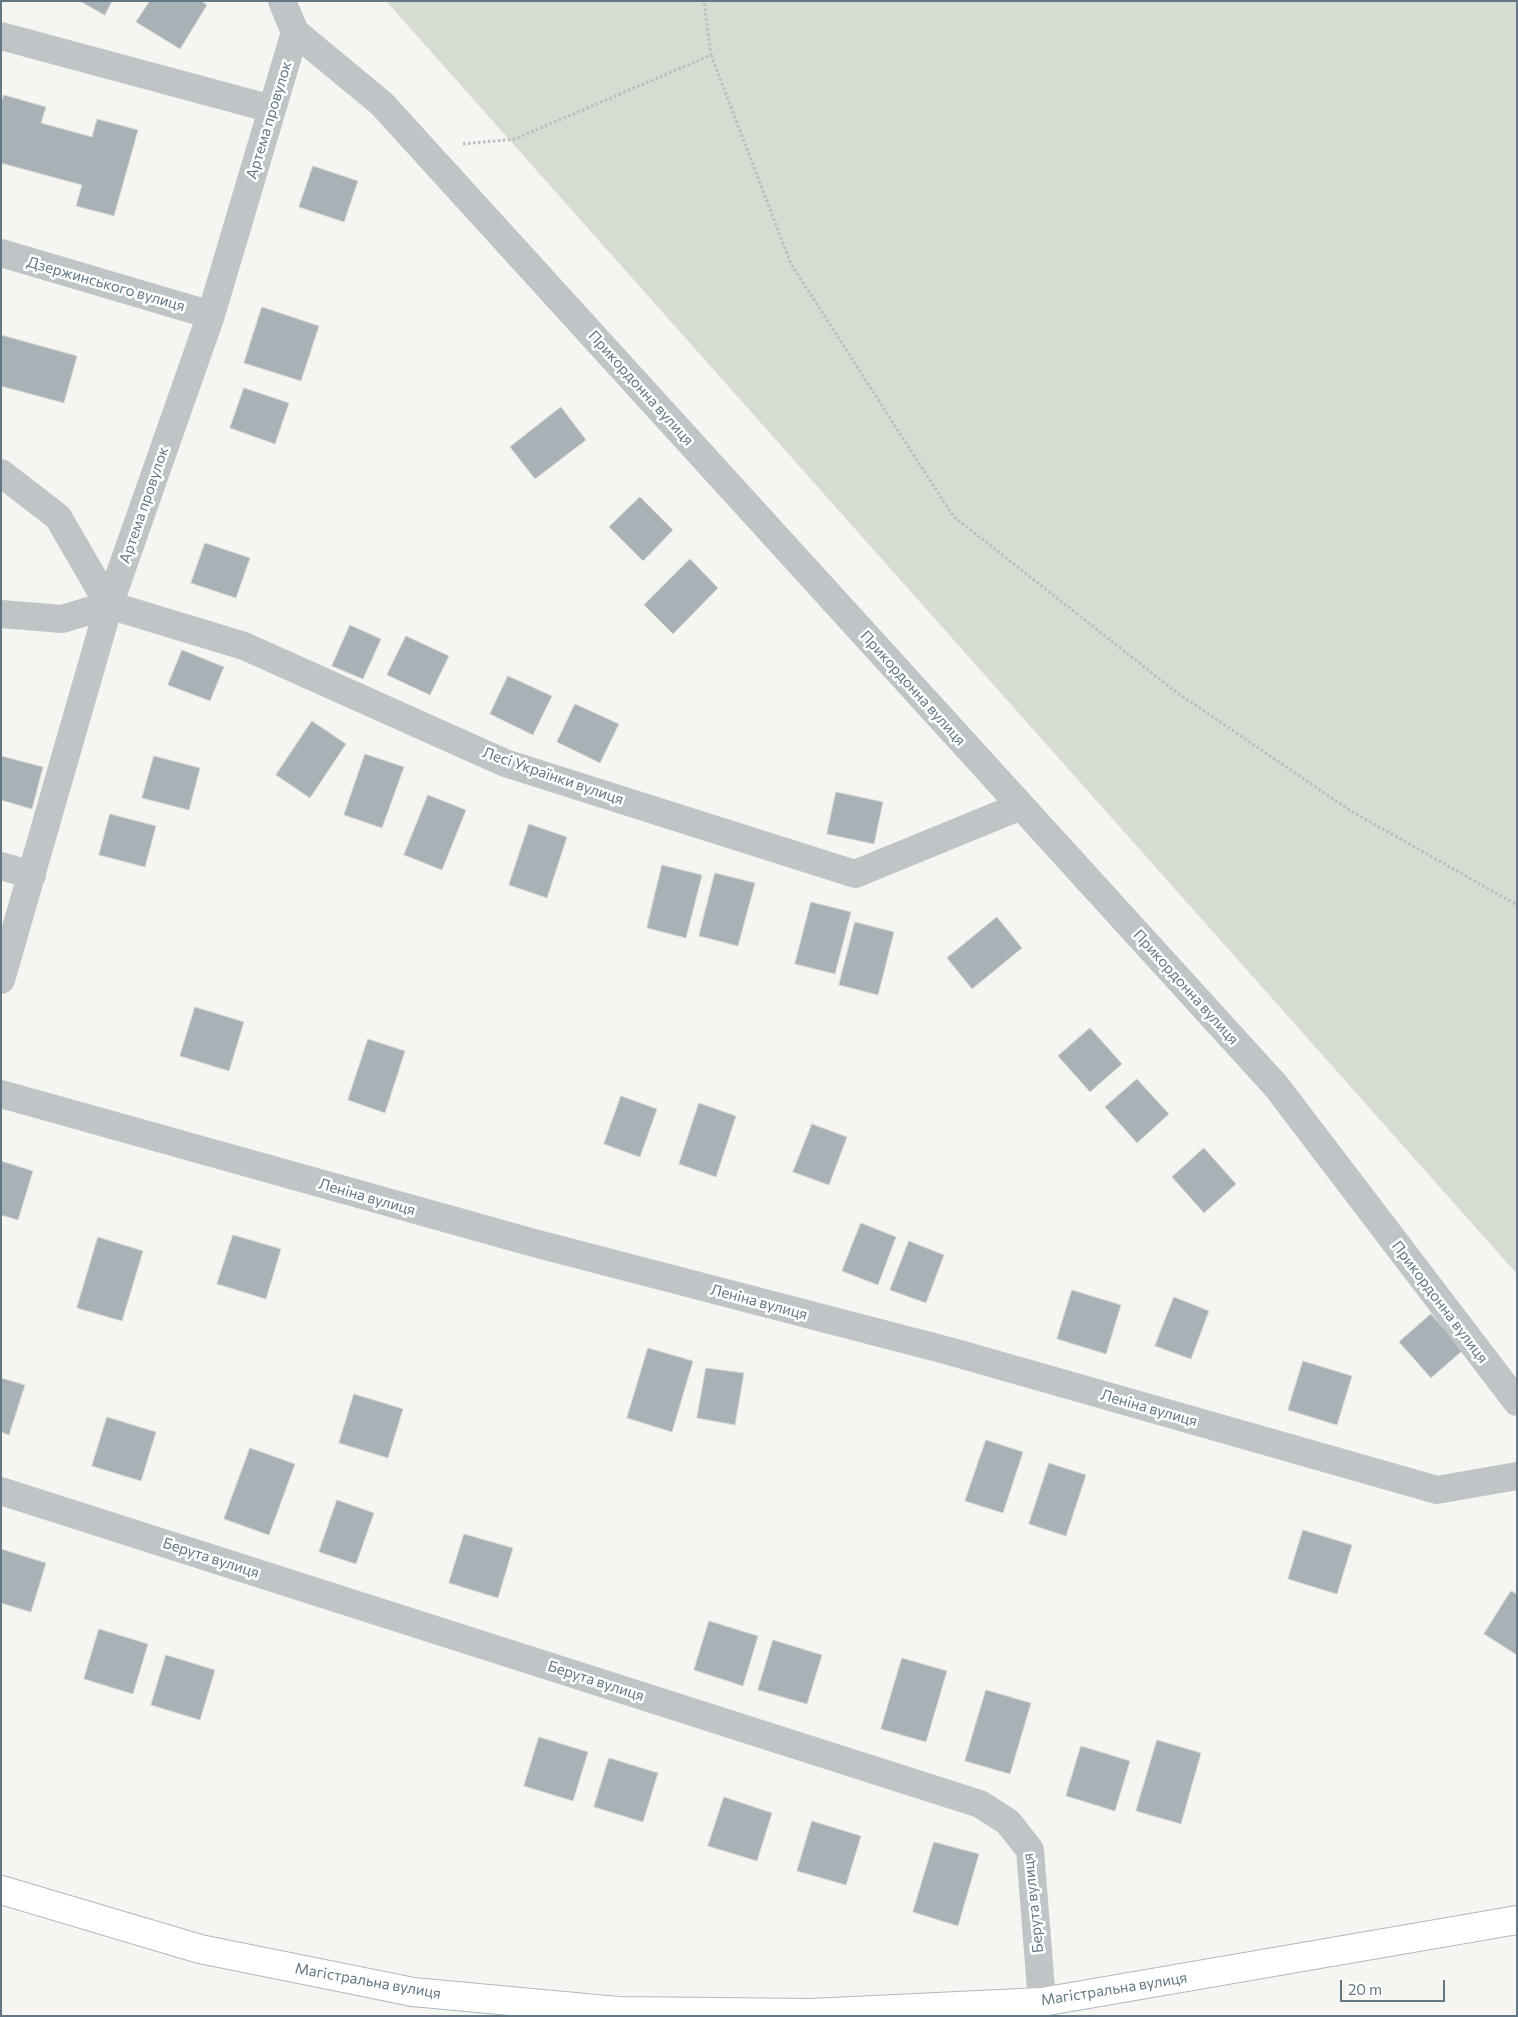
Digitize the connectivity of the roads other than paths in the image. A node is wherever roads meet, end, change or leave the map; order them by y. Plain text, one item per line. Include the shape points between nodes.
1 (282, 1) edge
2 (295, 32) junction
3 (1, 36) edge
4 (272, 109) junction
5 (1, 254) edge
6 (211, 315) junction
7 (1, 473) edge
8 (109, 605) junction
9 (1, 614) edge
10 (1020, 806) junction
11 (1, 866) edge
12 (32, 875) junction
13 (1, 980) edge
14 (1, 1094) edge
15 (1517, 1402) edge
16 (1517, 1476) edge
17 (1, 1491) edge
18 (1, 1890) edge
19 (1517, 1920) edge
20 (1042, 2002) junction

1 - 2 street, Прикордонна вулиця
2 - 4 street, Артема провулок
2 - 10 street, Прикордонна вулиця via 382,104
3 - 4 street
4 - 6 street, Артема провулок
5 - 6 street, Дзержинського вулиця
6 - 8 street, Артема провулок
7 - 8 street via 58,518
8 - 9 street via 62,619
8 - 10 street, Лесі Українки вулиця via 244,646 505,763 855,874
8 - 12 street, Артема провулок
10 - 15 street, Прикордонна вулиця via 1276,1086
11 - 12 street
12 - 13 street, Артема провулок
14 - 16 street, Леніна вулиця via 534,1243 949,1351 1436,1490
17 - 20 street, Берута вулиця via 980,1804 1008,1822 1030,1850
18 - 20 main road, Магістральна вулиця via 200,1949 413,1992 618,2010 811,2013
19 - 20 main road, Магістральна вулиця

